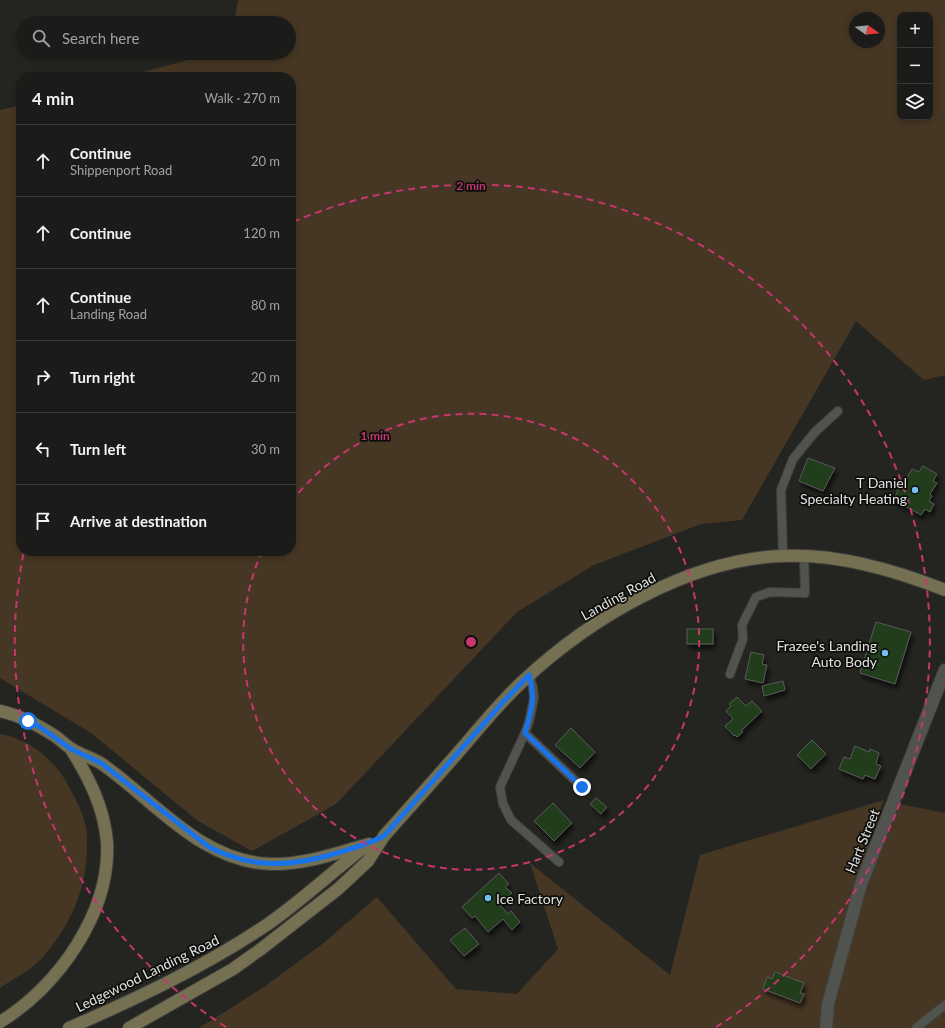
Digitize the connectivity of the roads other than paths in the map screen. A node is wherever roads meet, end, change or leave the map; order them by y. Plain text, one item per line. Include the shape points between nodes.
1 (838, 411) dead end
2 (783, 556) junction
3 (804, 556) junction
4 (945, 590) edge
5 (945, 670) edge
6 (730, 674) dead end
7 (529, 675) junction
8 (0, 711) edge
9 (525, 733) junction
10 (71, 749) junction
11 (582, 787) dead end
12 (384, 836) junction
13 (369, 844) junction
14 (559, 862) dead end
15 (945, 1005) edge
16 (0, 1022) edge
17 (69, 1028) edge
18 (129, 1028) edge
19 (826, 1028) edge
20 (916, 1028) edge

1 - 2 lane via 815,432 793,459 781,490
2 - 3 main road, Landing Road
2 - 7 main road, Landing Road via 758,558 716,567 647,595 586,631
3 - 4 main road, Landing Road via 875,567
3 - 6 lane via 805,593 770,592 756,597 742,625 743,639
5 - 19 street, Hart Street via 861,884 828,1004
7 - 9 lane via 534,698
7 - 12 main road, Landing Road
8 - 10 main road via 40,727
9 - 11 lane
9 - 14 lane via 500,786 503,804 511,820
10 - 13 main road via 101,763 209,847 240,860 286,863 320,858
10 - 16 main road via 94,791 104,822 107,858 102,889 85,929 53,977 19,1009
12 - 13 main road, Ledgewood Landing Road
12 - 18 main road via 368,861 295,923 233,969
13 - 17 main road, Ledgewood Landing Road via 299,900 238,944 206,963
15 - 20 lane

